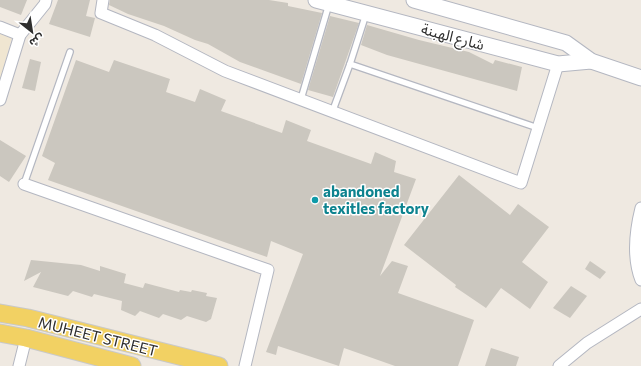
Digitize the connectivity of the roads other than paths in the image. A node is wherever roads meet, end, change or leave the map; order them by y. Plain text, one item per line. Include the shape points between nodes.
1 (46, 0) edge
2 (103, 0) edge
3 (414, 0) edge
4 (323, 2) edge
5 (366, 13) junction
6 (0, 26) edge
7 (20, 35) junction
8 (70, 52) dead end
9 (591, 61) junction
10 (350, 64) junction
11 (558, 64) junction
12 (641, 78) edge
13 (301, 99) junction
14 (0, 100) edge
15 (333, 110) junction
16 (538, 128) junction
17 (24, 184) joint
18 (641, 208) edge
19 (641, 280) edge
20 (641, 309) edge
21 (0, 313) edge
22 (0, 333) edge
23 (26, 338) junction
24 (19, 366) edge
25 (132, 366) edge
26 (219, 366) edge
27 (245, 366) edge
28 (559, 366) edge

1 - 7 street
2 - 13 street via 102,13 155,35 225,71
3 - 9 street, شارع الهبنة via 566,42
4 - 5 street, شارع الهبنة
4 - 13 lane
5 - 10 lane
5 - 11 street, شارع الهبنة
6 - 7 street
7 - 14 street
8 - 17 lane
9 - 11 street, شارع الهبنة
9 - 12 street, شارع الهبنة
10 - 15 lane
10 - 16 lane
11 - 16 street
13 - 15 street
15 - 16 street via 521,183
17 - 27 street via 268,270
18 - 19 street via 635,238
20 - 28 street via 587,343
21 - 26 main road, MUHEET STREET
22 - 23 main road, MUHEET STREET
23 - 24 street
23 - 25 main road, MUHEET STREET

